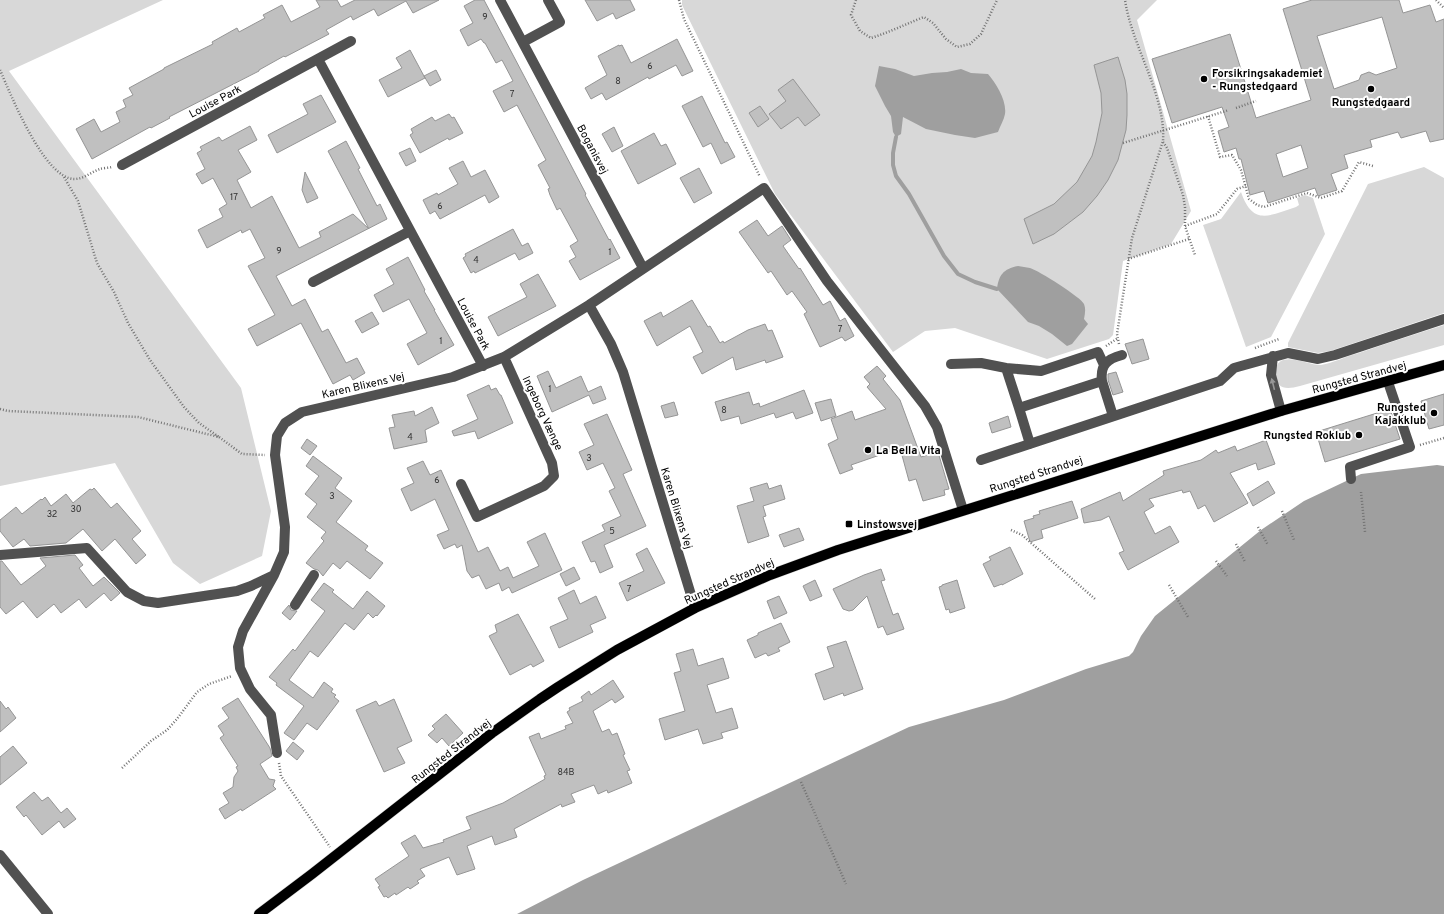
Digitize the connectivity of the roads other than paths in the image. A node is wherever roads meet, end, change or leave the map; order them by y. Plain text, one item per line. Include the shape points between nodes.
1 (500, 0) edge
2 (548, 0) edge
3 (351, 41) dead end
4 (523, 42) junction
5 (318, 59) junction
6 (122, 165) road end
7 (410, 230) junction
8 (643, 268) junction
9 (313, 282) dead end
10 (589, 306) junction
11 (1444, 319) edge
12 (1122, 354) road end
13 (1273, 356) junction
14 (504, 357) junction
15 (951, 364) dead end
16 (1104, 365) junction
17 (1444, 365) edge
18 (483, 366) junction
19 (1006, 368) junction
20 (1102, 381) junction
21 (1388, 382) junction
22 (1019, 408) junction
23 (1281, 411) junction
24 (1113, 416) junction
25 (1030, 444) junction
26 (981, 460) dead end
27 (1351, 479) dead end
28 (461, 484) dead end
29 (963, 510) junction
30 (0, 555) edge
31 (274, 575) junction
32 (314, 575) dead end
33 (295, 605) dead end
34 (695, 608) junction
35 (277, 753) road end
36 (0, 855) edge
37 (48, 914) edge
38 (259, 914) edge

1 - 4 street, Boganisvej
2 - 4 street via 560,22
3 - 5 street, Louise Park
4 - 8 street, Boganisvej
5 - 6 street, Louise Park
5 - 7 street, Louise Park
7 - 9 street
7 - 18 street, Louise Park
8 - 10 street, Karen Blixens Vej
8 - 29 street, Karen Blixens Vej via 764,188 827,281 925,406 937,427
10 - 14 street, Karen Blixens Vej
10 - 34 street, Karen Blixens Vej via 611,344 623,372
11 - 13 street via 1318,359 1288,353
12 - 16 street via 1107,360
23 -> 13 street via 1271,375
13 - 24 street via 1234,368 1220,381
14 - 18 street, Karen Blixens Vej
14 - 28 street, Ingeborg Vænge via 552,463 554,476 544,486 477,517
15 - 19 street via 981,363
16 - 19 street via 1098,352 1041,371
16 - 20 street
17 - 21 main road, Rungsted Strandvej
18 - 31 street, Karen Blixens Vej via 452,377 302,412 285,423 277,436 275,455 284,527 284,552
19 - 22 street
20 - 22 street
20 - 24 street
21 - 23 main road, Rungsted Strandvej
21 - 27 street via 1410,448 1350,467
22 - 25 street
23 - 29 main road, Rungsted Strandvej
24 - 25 street
25 - 26 street
29 - 34 main road, Rungsted Strandvej via 838,550 770,575
30 - 31 street via 87,548 127,592 144,601 158,603 237,590
31 - 35 street, Karen Blixens Vej via 243,631 238,648 240,668 250,689 272,715
32 - 33 street
34 - 38 main road, Rungsted Strandvej via 617,650 540,699
36 - 37 street

